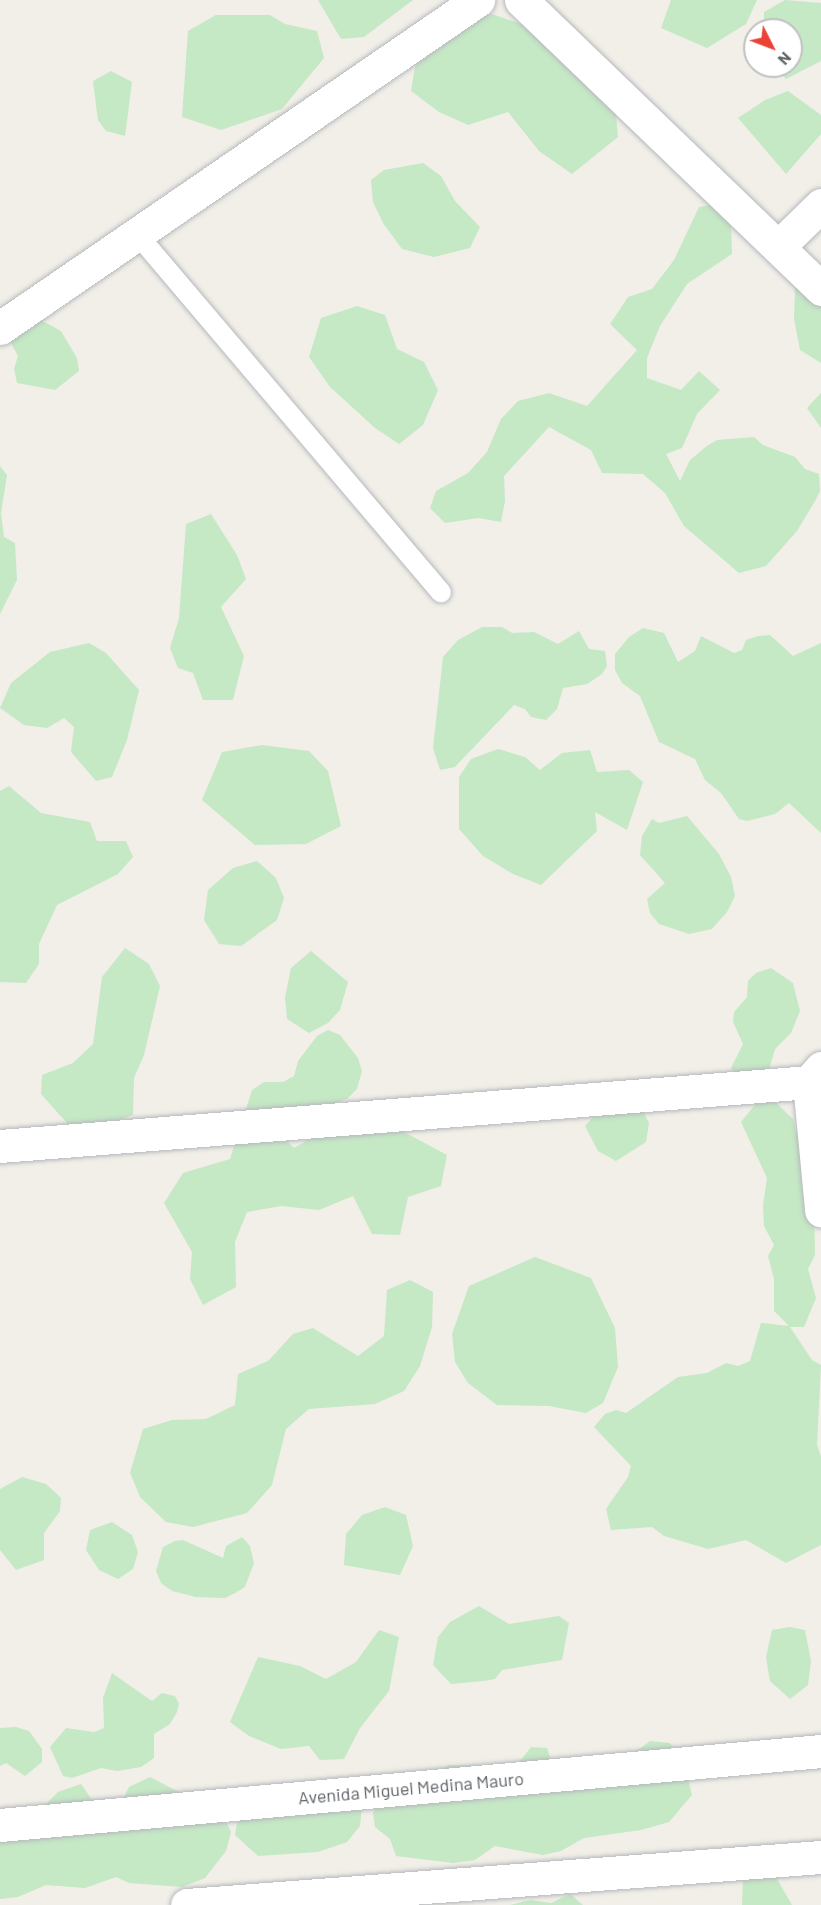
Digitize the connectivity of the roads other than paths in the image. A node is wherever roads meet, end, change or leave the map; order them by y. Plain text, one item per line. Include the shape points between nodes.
1 (478, 0) edge
2 (521, 0) edge
3 (821, 205) edge
4 (137, 234) junction
5 (777, 248) junction
6 (821, 289) edge
7 (0, 328) edge
8 (441, 592) dead end
9 (815, 1075) edge
10 (0, 1146) edge
11 (821, 1210) edge
12 (821, 1750) edge
13 (0, 1825) edge
14 (821, 1857) edge
15 (187, 1905) edge

1 - 4 street
2 - 5 street
3 - 5 street
4 - 7 street
4 - 8 lane
5 - 6 street
9 - 10 street
9 - 11 street
12 - 13 street, Avenida Miguel Medina Mauro
14 - 15 street

